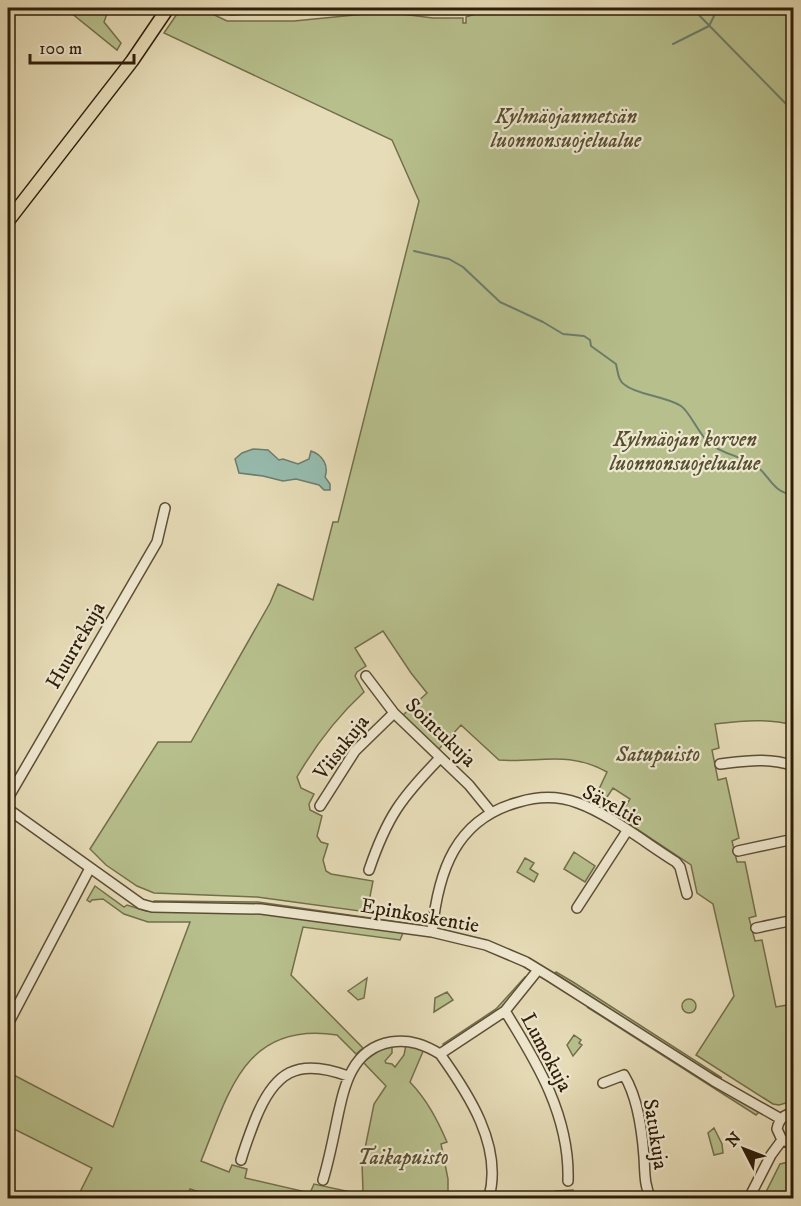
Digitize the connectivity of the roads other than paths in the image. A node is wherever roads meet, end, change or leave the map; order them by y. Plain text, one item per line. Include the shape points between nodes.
1 (168, 8) edge
2 (8, 221) edge
3 (165, 508) dead end
4 (366, 676) dead end
5 (394, 713) junction
6 (440, 758) junction
7 (720, 764) dead end
8 (794, 766) edge
9 (8, 798) edge
10 (320, 806) dead end
11 (8, 809) edge
12 (491, 812) junction
13 (627, 831) junction
14 (794, 839) edge
15 (738, 851) dead end
16 (90, 868) junction
17 (369, 870) dead end
18 (687, 894) dead end
19 (578, 909) dead end
20 (794, 920) edge
21 (756, 928) dead end
22 (432, 932) junction
23 (538, 970) junction
24 (504, 1011) junction
25 (8, 1024) edge
26 (440, 1054) junction
27 (348, 1076) junction
28 (603, 1083) dead end
29 (794, 1113) edge
30 (781, 1119) junction
31 (782, 1140) junction
32 (794, 1144) edge
33 (241, 1160) dead end
34 (323, 1180) dead end
35 (568, 1182) dead end
36 (489, 1197) dead end
37 (651, 1198) edge
38 (749, 1198) edge

1 - 2 main road via 132,61
3 - 9 street, Huurrekuja via 157,542
4 - 5 street, Sointukuja
5 - 6 street, Sointukuja
5 - 10 street, Viisukuja via 355,751
6 - 12 street, Sointukuja
6 - 17 street via 395,810
7 - 8 street via 755,759
11 - 16 street, Epinkoskentie
12 - 13 street, Säveltie via 529,799 555,798 592,809
12 - 22 street, Säveltie via 465,834 449,858
13 - 18 street, Säveltie via 676,862
13 - 19 street
14 - 15 street
16 - 22 street, Epinkoskentie via 148,906 261,909
16 - 25 street
20 - 21 street
22 - 23 street, Epinkoskentie via 486,945
23 - 24 street
23 - 30 street, Epinkoskentie
24 - 26 street
24 - 35 street, Lumokuja via 533,1056 554,1100 568,1159
26 - 27 street via 412,1042 383,1044 363,1055
26 - 36 street via 468,1095 483,1126 493,1183
27 - 33 street via 315,1067 293,1072 275,1083 263,1100
27 - 34 street
28 - 37 street, Satukuja via 624,1075 629,1085 639,1116 646,1187
29 - 30 street
30 - 31 street via 777,1129
31 - 32 street
31 - 38 street

